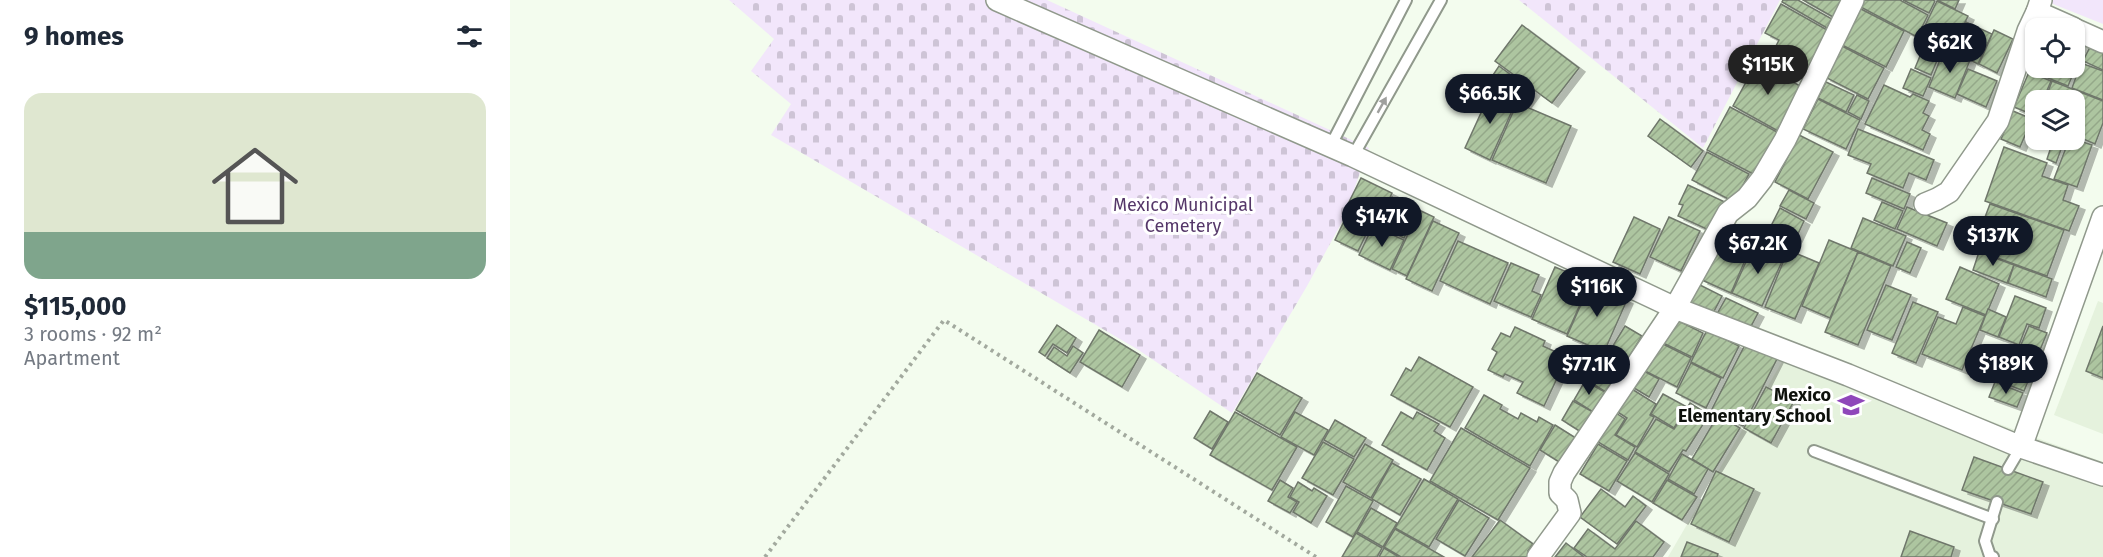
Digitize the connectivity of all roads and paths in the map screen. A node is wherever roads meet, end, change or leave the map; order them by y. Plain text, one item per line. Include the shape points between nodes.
1 (997, 0) edge
2 (1406, 0) edge
3 (1441, 0) edge
4 (1853, 0) edge
5 (2039, 6) edge
6 (2057, 18) edge
7 (2085, 34) edge
8 (2103, 42) edge
9 (1330, 147) junction
10 (1353, 156) junction
11 (1925, 204) dead end
12 (2103, 217) edge
13 (1675, 308) junction
14 (2021, 447) junction
15 (1814, 451) dead end
16 (2008, 470) dead end
17 (2103, 475) edge
18 (1997, 502) dead end
19 (1993, 519) junction
20 (765, 557) edge
21 (1316, 557) edge
22 (1538, 557) edge
23 (1993, 557) edge

1 - 9 street
2 - 9 lane
10 -> 3 lane
4 - 13 street via 1785,140 1747,198 1728,213
5 - 6 street
5 - 11 street via 1998,121 1950,192
7 - 8 street
9 - 10 street
10 - 13 street
12 - 14 street
13 - 14 street
13 - 22 street via 1564,473 1560,493 1567,500 1570,513
14 - 16 lane
14 - 17 street
15 - 19 lane
18 - 19 lane
19 - 23 lane via 1985,541
20 - 21 path via 944,320

